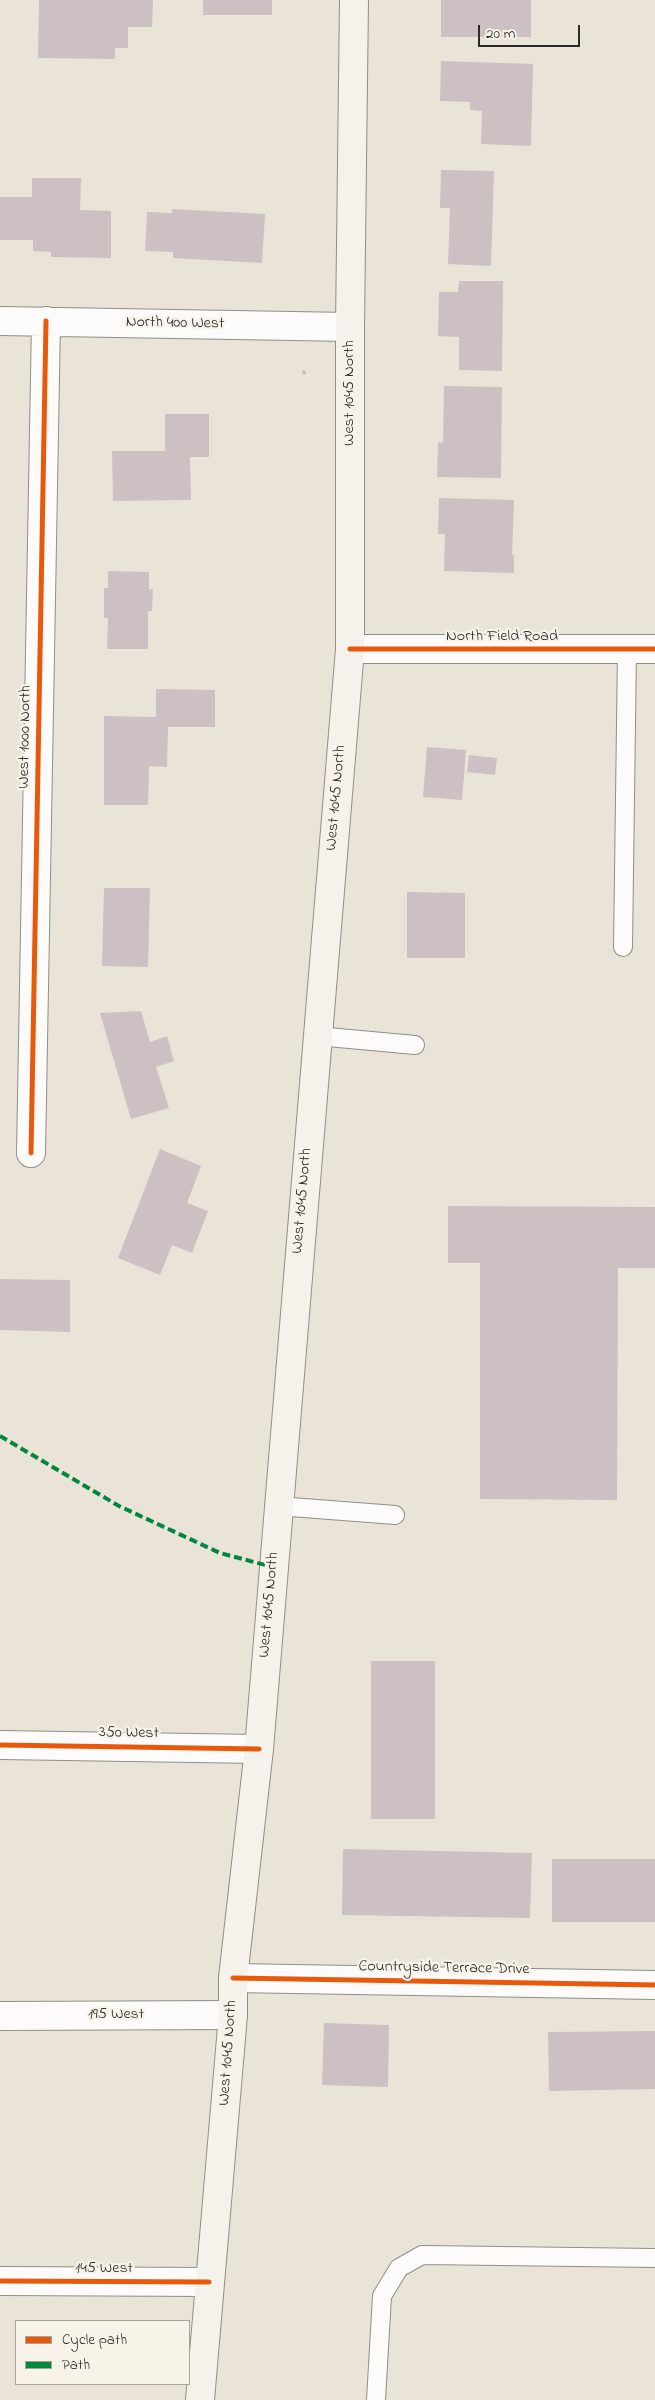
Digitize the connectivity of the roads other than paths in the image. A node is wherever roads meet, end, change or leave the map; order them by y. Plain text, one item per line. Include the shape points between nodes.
1 (354, 0) edge
2 (0, 321) edge
3 (46, 321) junction
4 (350, 327) junction
5 (350, 649) junction
6 (627, 649) junction
7 (655, 649) edge
8 (623, 947) dead end
9 (317, 1036) junction
10 (414, 1045) dead end
11 (31, 1153) dead end
12 (278, 1506) junction
13 (395, 1515) dead end
14 (0, 1745) edge
15 (258, 1749) junction
16 (233, 1978) junction
17 (655, 1985) edge
18 (233, 2015) junction
19 (0, 2016) edge
20 (655, 2258) edge
21 (0, 2281) edge
22 (209, 2282) junction
23 (200, 2400) edge
24 (376, 2400) edge

1 - 4 main road, West 1045 North
2 - 3 street, North 400 West
3 - 4 street, North 400 West
3 - 11 street, West 1000 North
4 - 5 main road, West 1045 North
5 - 6 street, North Field Road
5 - 9 main road, West 1045 North
6 - 7 street, North Field Road
6 - 8 lane
9 - 10 lane
9 - 12 main road, West 1045 North
12 - 13 lane
12 - 15 main road, West 1045 North
14 - 15 street, 350 West
15 - 16 main road, West 1045 North
16 - 17 street, Countryside Terrace Drive
16 - 18 main road, West 1045 North
18 - 19 street, 195 West
18 - 22 main road, West 1045 North
20 - 24 lane via 422,2255 399,2268 382,2296
21 - 22 street, 145 West
22 - 23 main road, West 1045 North

